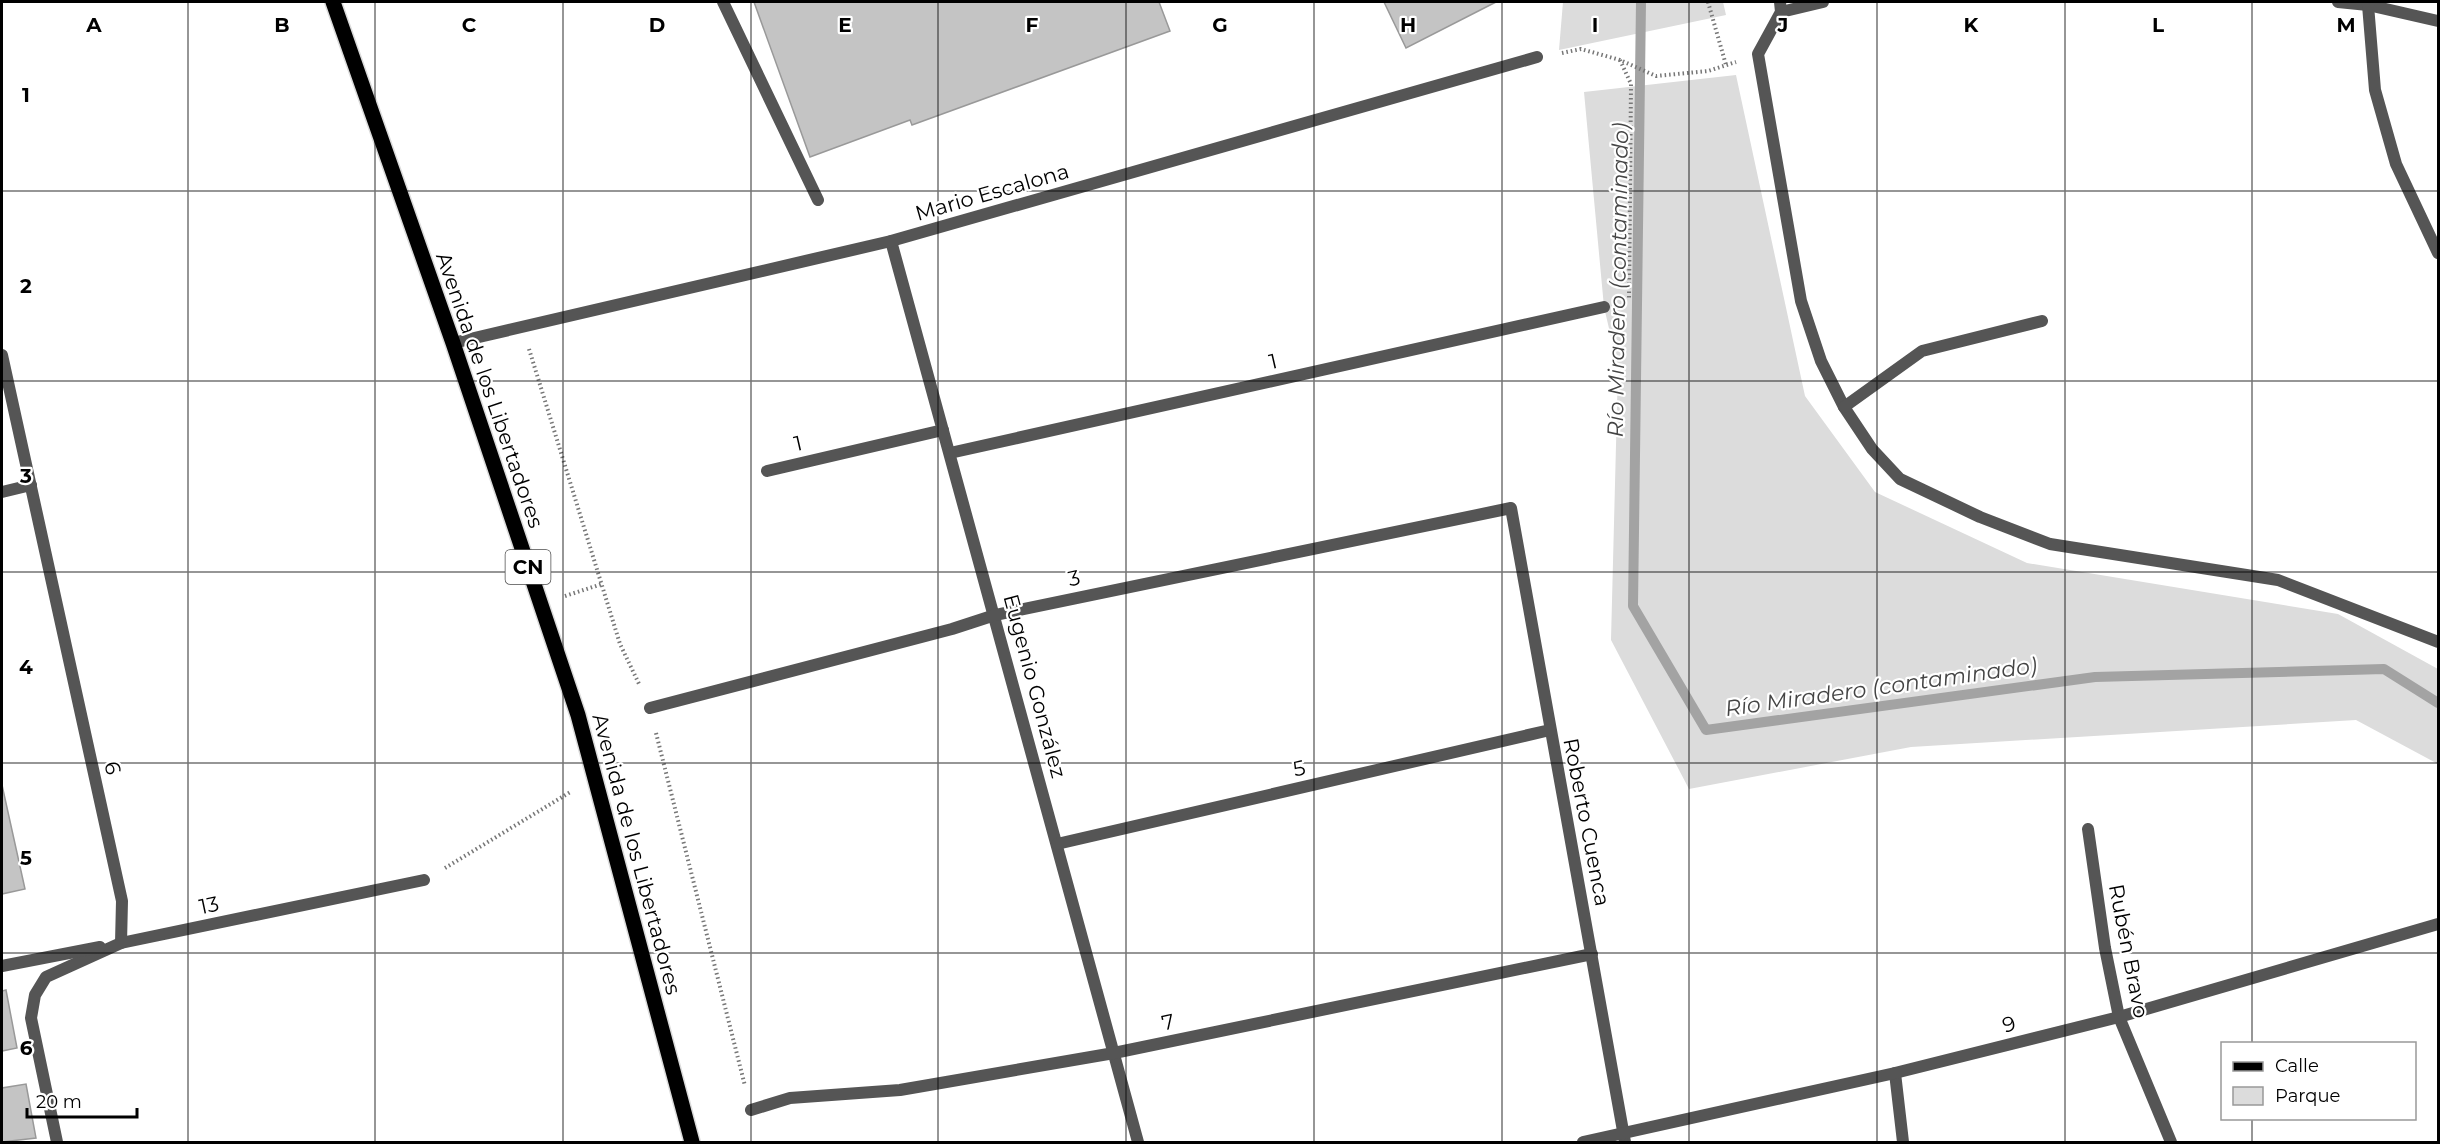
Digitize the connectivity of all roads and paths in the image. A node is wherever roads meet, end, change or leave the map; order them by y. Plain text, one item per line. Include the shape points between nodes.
1 (333, 2) edge
2 (723, 2) edge
3 (1708, 2) edge
4 (1822, 2) edge
5 (2338, 2) edge
6 (2368, 5) junction
7 (1780, 7) edge
8 (2439, 21) edge
9 (1758, 54) junction
10 (1537, 57) joint
11 (1620, 60) junction
12 (1726, 65) junction
13 (818, 200) dead end
14 (891, 241) junction
15 (2439, 253) edge
16 (1604, 307) joint
17 (2043, 321) dead end
18 (522, 327) junction
19 (453, 343) junction
20 (2, 355) edge
21 (4, 377) edge
22 (1844, 407) junction
23 (944, 430) junction
24 (950, 453) junction
25 (767, 471) dead end
26 (31, 486) junction
27 (2, 492) edge
28 (1511, 508) joint
29 (602, 584) junction
30 (540, 603) junction
31 (995, 615) junction
32 (2439, 642) edge
33 (650, 708) junction
34 (1550, 730) junction
35 (594, 778) junction
36 (2088, 829) dead end
37 (1057, 844) junction
38 (424, 880) joint
39 (2439, 924) edge
40 (121, 943) junction
41 (1592, 954) junction
42 (2, 966) edge
43 (2119, 1017) junction
44 (1114, 1053) junction
45 (1895, 1073) junction
46 (751, 1110) joint
47 (1624, 1137) edge
48 (57, 1143) edge
49 (692, 1143) edge
50 (1138, 1143) edge
51 (1583, 1143) edge
52 (1903, 1143) edge
53 (2171, 1143) edge

1 - 19 main road, Avenida de los Libertadores / CN
2 - 13 street
3 - 12 path
4 - 7 street
5 - 6 street
6 - 8 street
6 - 15 street via 2375,90 2396,164
7 - 9 street
9 - 12 path
9 - 22 street via 1801,301 1821,361
10 - 11 path via 1581,50
10 - 14 street, Mario Escalona
11 - 12 path via 1656,76 1708,71
11 - 16 path via 1631,84 1630,300
14 - 18 street, Mario Escalona
14 - 23 street, Eugenio González
16 - 24 street, 1
17 - 22 street via 1922,351
18 - 19 street, Mario Escalona
18 - 29 path
19 - 30 main road, Avenida de los Libertadores / CN
20 - 21 street, 6
21 - 26 street, 6
22 - 32 street via 1872,449 1900,479 1980,517 2050,544 2278,580
23 - 24 street, Eugenio González
23 - 25 street, 1
24 - 31 street, Eugenio González
26 - 27 street
26 - 40 street, 6 via 122,901
28 - 31 street, 3
28 - 34 street, Roberto Cuenca
29 - 30 path
29 - 33 path via 620,644
30 - 35 main road, Avenida de los Libertadores / CN via 578,715
31 - 33 street, 3
31 - 37 street, Eugenio González
33 - 46 path
34 - 37 street, 5
34 - 41 street, Roberto Cuenca
35 - 38 path
35 - 49 main road, Avenida de los Libertadores / CN
36 - 43 street, Rubén Bravo
37 - 44 street, Eugenio González
38 - 40 street, 13
39 - 43 street, 9
40 - 42 street, 13
40 - 48 street via 46,977 35,995 31,1018
41 - 44 street, 7
41 - 47 street, Roberto Cuenca
43 - 45 street, 9
43 - 53 street, Rubén Bravo
44 - 46 street, 7 via 900,1090 790,1098
44 - 50 street, Eugenio González
45 - 47 street, 9
45 - 52 street
47 - 51 street, 9

